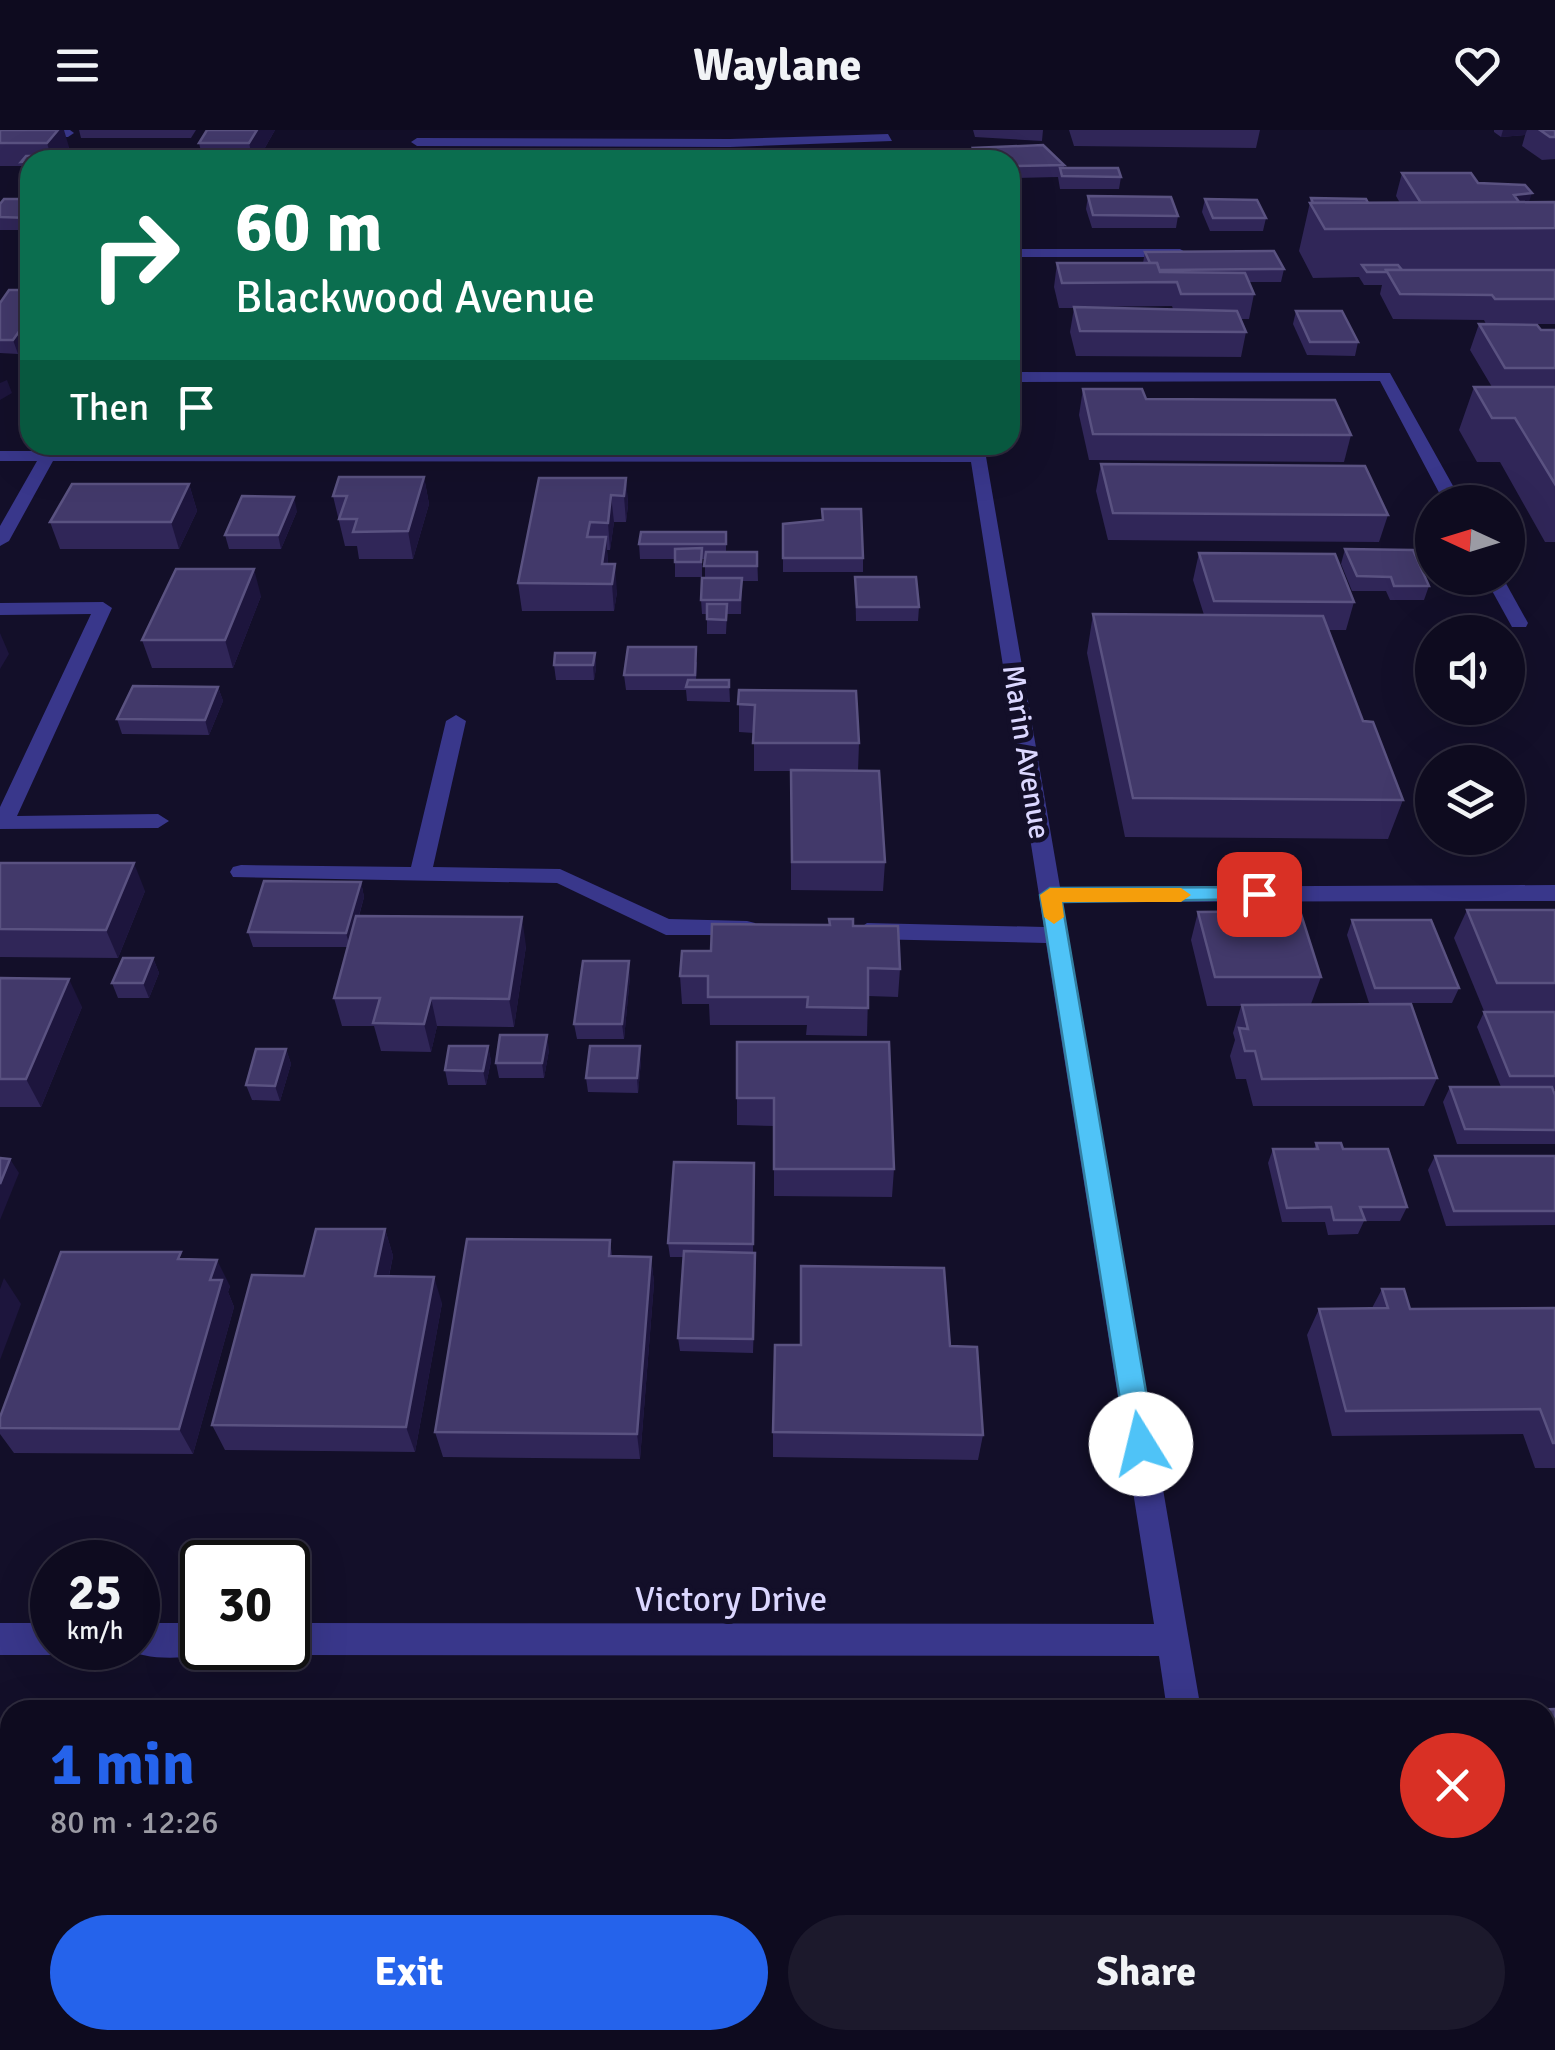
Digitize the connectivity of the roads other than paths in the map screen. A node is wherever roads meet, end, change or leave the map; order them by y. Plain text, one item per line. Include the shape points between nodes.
1 (0, 133) edge
2 (68, 133) dead end
3 (889, 139) edge
4 (418, 142) dead end
5 (1190, 253) edge
6 (1020, 254) edge
7 (1020, 378) edge
8 (126, 455) edge
9 (978, 455) edge
10 (0, 456) edge
11 (48, 456) junction
12 (1445, 485) edge
13 (0, 542) edge
14 (0, 609) edge
15 (456, 721) dead end
16 (158, 821) dead end
17 (241, 872) dead end
18 (420, 874) junction
19 (1555, 893) edge
20 (1050, 895) junction
21 (764, 929) edge
22 (842, 931) edge
23 (1056, 935) junction
24 (0, 1639) edge
25 (30, 1639) edge
26 (310, 1639) edge
27 (1174, 1640) junction
28 (1183, 1700) edge

1 - 2 street
3 - 4 street
5 - 6 street
7 - 12 street via 1384,376
8 - 11 street
9 - 20 street, Marin Avenue
10 - 11 street
11 - 13 street
14 - 16 street via 103,608 3,823
15 - 18 street
17 - 18 street
18 - 21 street via 560,876 666,927
19 - 20 street
20 - 23 street, Marin Avenue
22 - 23 street
23 - 27 street, Marin Avenue
24 - 25 street
26 - 27 street, Victory Drive
27 - 28 street, Marin Avenue

